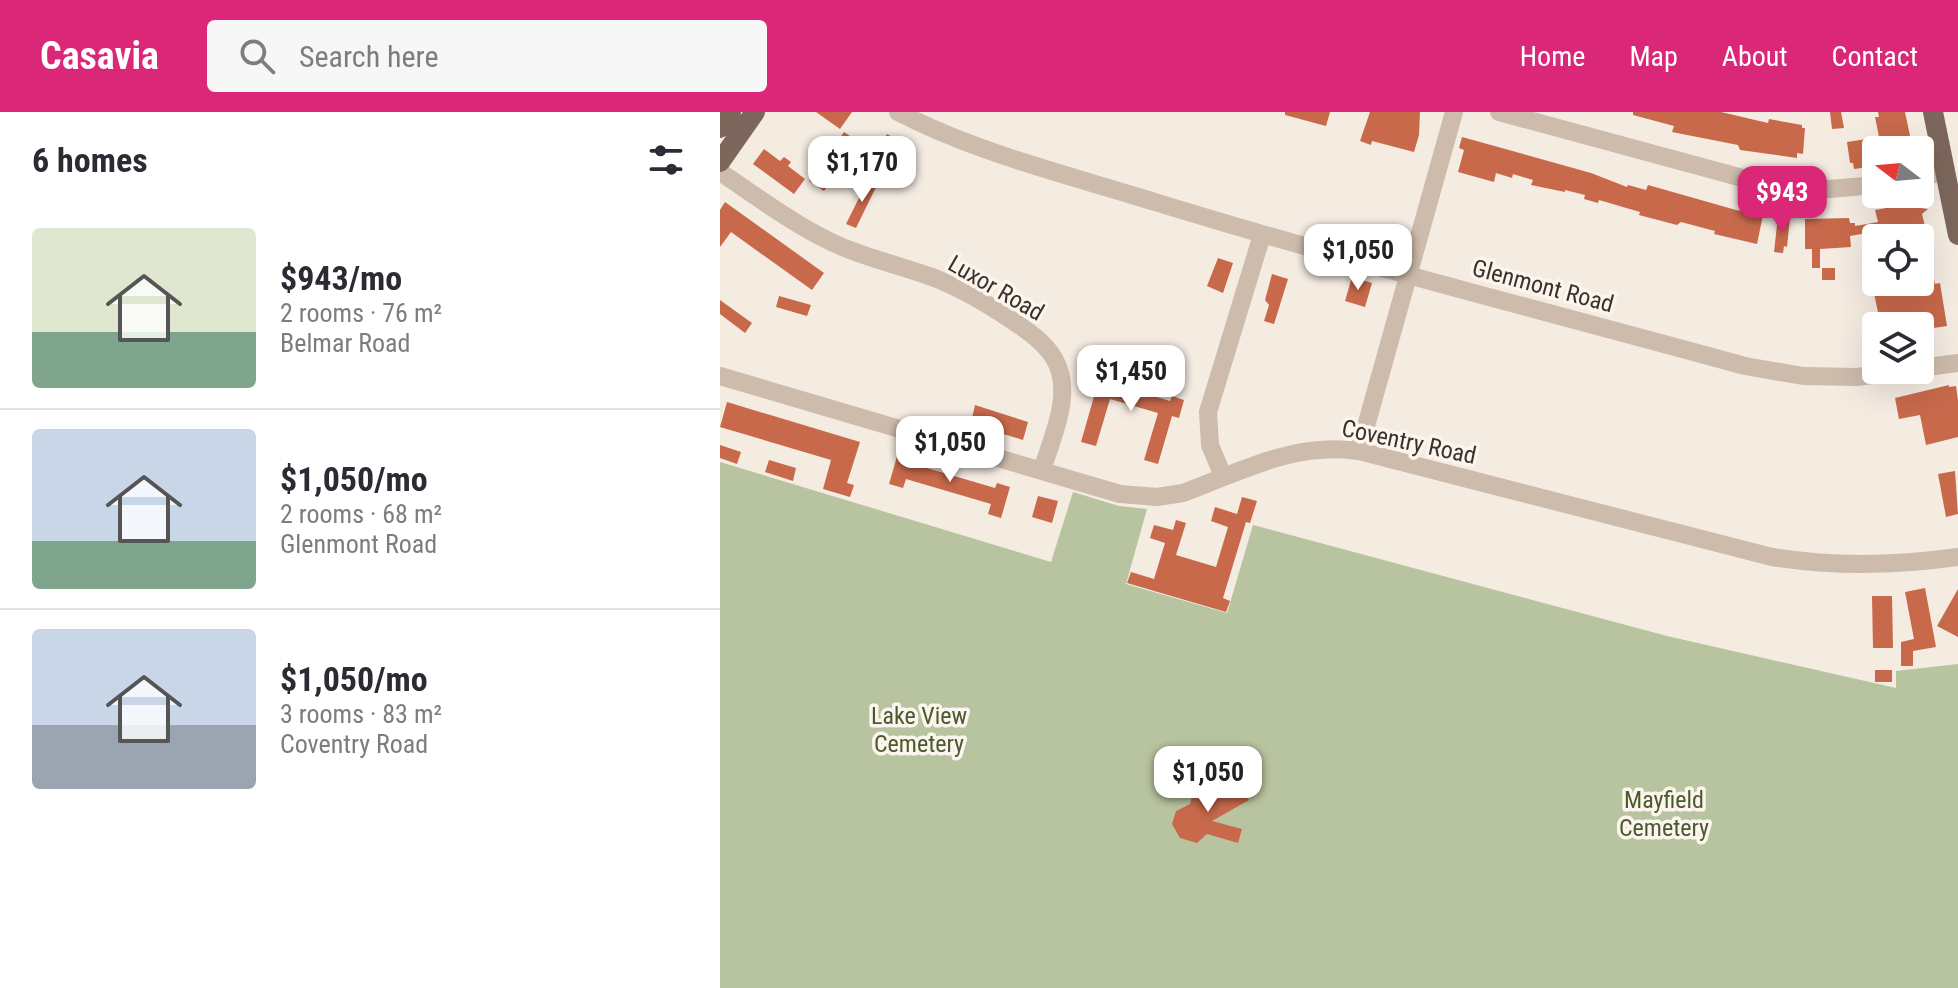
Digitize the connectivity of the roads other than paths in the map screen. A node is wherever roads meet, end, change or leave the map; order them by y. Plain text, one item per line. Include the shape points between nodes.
1 (731, 112) edge
2 (755, 112) edge
3 (898, 112) edge
4 (1454, 112) edge
5 (1499, 112) edge
6 (1933, 112) edge
7 (720, 128) edge
8 (720, 162) edge
9 (720, 172) edge
10 (1945, 172) junction
11 (1934, 174) edge
12 (1862, 187) edge
13 (1262, 235) junction
14 (1958, 235) edge
15 (1407, 274) junction
16 (1958, 363) edge
17 (1934, 366) edge
18 (720, 376) edge
19 (1862, 376) edge
20 (1359, 451) junction
21 (1042, 470) junction
22 (1223, 476) junction
23 (1958, 557) edge

1 - 7 main road
2 - 8 main road
3 - 13 street, Glenmont Road via 997,153
4 - 15 street
5 - 12 street via 1772,186
6 - 10 main road
9 - 21 street, Luxor Road via 817,235 947,284 1041,342 1054,359 1062,391
10 - 11 street
10 - 14 main road
13 - 15 street, Glenmont Road
13 - 22 street via 1208,412 1210,445
15 - 19 street, Glenmont Road via 1745,366 1803,376
15 - 20 street
16 - 17 street
18 - 21 street, Coventry Road
20 - 22 street, Coventry Road via 1294,452
20 - 23 street, Coventry Road via 1772,557 1830,565
21 - 22 street, Coventry Road via 1114,492 1157,497 1183,493

